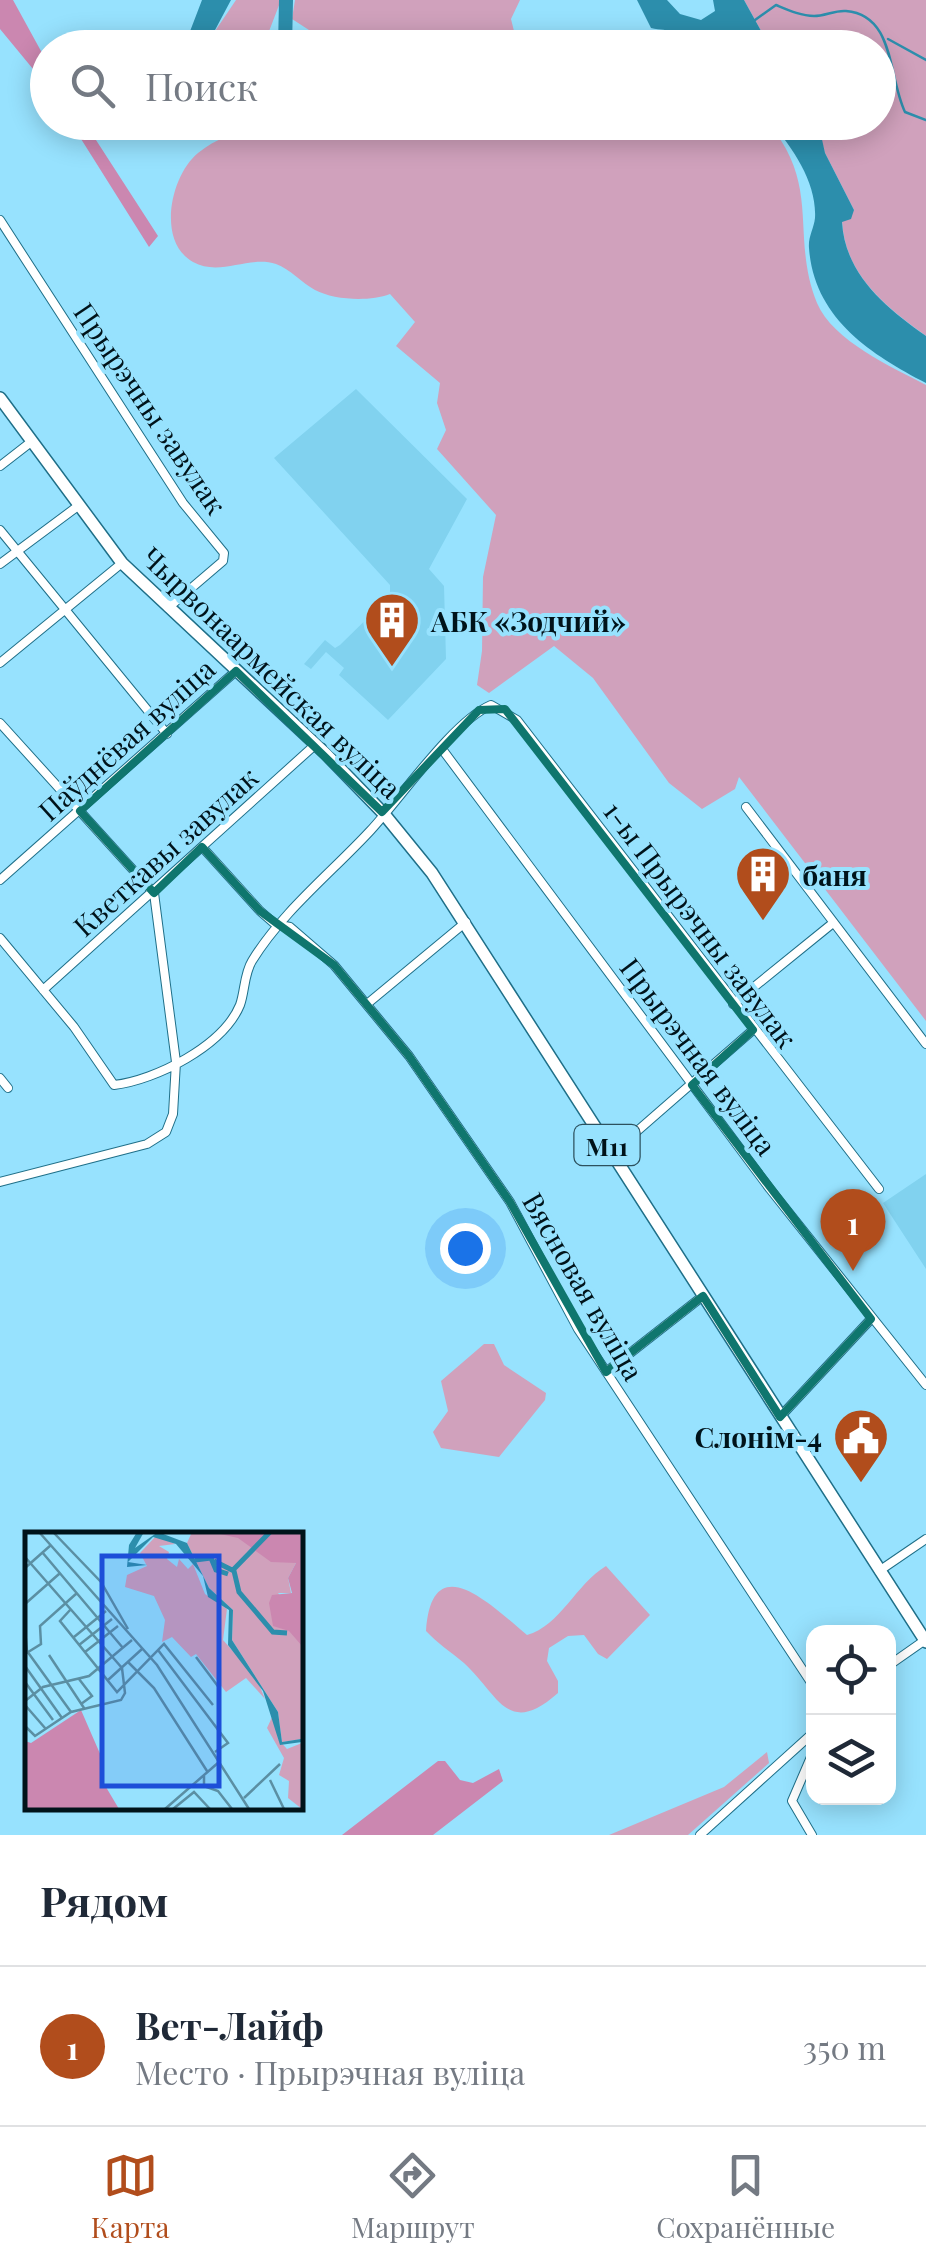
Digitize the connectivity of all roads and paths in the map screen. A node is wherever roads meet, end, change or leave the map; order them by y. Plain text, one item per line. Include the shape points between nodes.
1 (0, 220) edge
2 (0, 398) edge
3 (31, 442) junction
4 (0, 466) edge
5 (78, 506) junction
6 (0, 530) edge
7 (16, 551) junction
8 (122, 563) junction
9 (0, 564) edge
10 (168, 608) junction
11 (65, 611) junction
12 (0, 663) edge
13 (236, 671) junction
14 (0, 723) edge
15 (167, 734) junction
16 (316, 744) junction
17 (442, 749) junction
18 (746, 807) dead end
19 (80, 812) junction
20 (384, 814) junction
21 (203, 848) junction
22 (0, 880) edge
23 (154, 893) junction
24 (466, 922) junction
25 (833, 924) junction
26 (286, 926) junction
27 (0, 938) edge
28 (43, 990) junction
29 (367, 1004) junction
30 (734, 1004) junction
31 (753, 1030) junction
32 (926, 1044) edge
33 (176, 1062) junction
34 (0, 1078) edge
35 (692, 1084) junction
36 (8, 1088) dead end
37 (612, 1153) junction
38 (0, 1182) edge
39 (879, 1190) dead end
40 (703, 1296) junction
41 (871, 1318) junction
42 (606, 1372) junction
43 (926, 1385) edge
44 (780, 1417) junction
45 (926, 1539) edge
46 (879, 1571) junction
47 (925, 1642) edge
48 (896, 1661) edge
49 (806, 1675) edge
50 (806, 1741) edge
51 (806, 1768) edge
52 (700, 1835) edge
53 (812, 1835) edge

1 - 10 street, Прырэчны завулак via 183,503 224,553
2 - 3 highway, Чырвонаармейская вуліца / М11
3 - 4 street
3 - 5 highway, Чырвонаармейская вуліца / М11
5 - 7 street
5 - 8 highway, Чырвонаармейская вуліца / М11
6 - 7 street
7 - 9 street
7 - 11 street
8 - 10 highway, Чырвонаармейская вуліца / М11
8 - 11 street
10 - 13 highway, Чырвонаармейская вуліца / М11
11 - 12 street
11 - 15 street
13 - 15 street, Паўднёвая вуліца
13 - 16 highway, Чырвонаармейская вуліца / М11
14 - 19 street
15 - 19 street, Паўднёвая вуліца
16 - 20 highway, Чырвонаармейская вуліца / М11
16 - 21 street, Кветкавы завулак
17 - 20 street
17 - 30 street, 1-ы Прырэчны завулак via 491,705 517,720
17 - 35 street, Прырэчная вуліца
18 - 25 street
19 - 22 street, Паўднёвая вуліца
19 - 23 street
20 - 24 highway, Чырвонаармейская вуліца / М11
20 - 26 street
21 - 23 street, Кветкавы завулак
21 - 26 street, Вясновая вуліца via 260,911
23 - 28 street, Кветкавы завулак
23 - 33 street
24 - 29 street
24 - 37 highway, Чырвонаармейская вуліца / М11
25 - 30 street
25 - 32 street
26 - 29 street, Вясновая вуліца via 334,965
26 - 33 street via 250,963 239,1007 221,1032
27 - 28 street
28 - 33 street via 114,1085
29 - 42 street, Вясновая вуліца via 510,1202
30 - 31 street, 1-ы Прырэчны завулак
31 - 35 street
31 - 39 street, 1-ы Прырэчны завулак
33 - 38 street via 174,1114 166,1132
34 - 36 street
35 - 37 street
35 - 41 street, Прырэчная вуліца
37 - 40 highway, Чырвонаармейская вуліца / М11
40 - 42 street
40 - 44 highway, Чырвонаармейская вуліца / М11
41 - 43 street, Прырэчная вуліца
41 - 44 street
42 - 49 street, Вясновая вуліца
44 - 46 highway, Чырвонаармейская вуліца / М11
45 - 46 street
46 - 47 highway, Чырвонаармейская вуліца / М11
47 - 48 street
50 - 52 street
51 - 53 street via 792,1800

